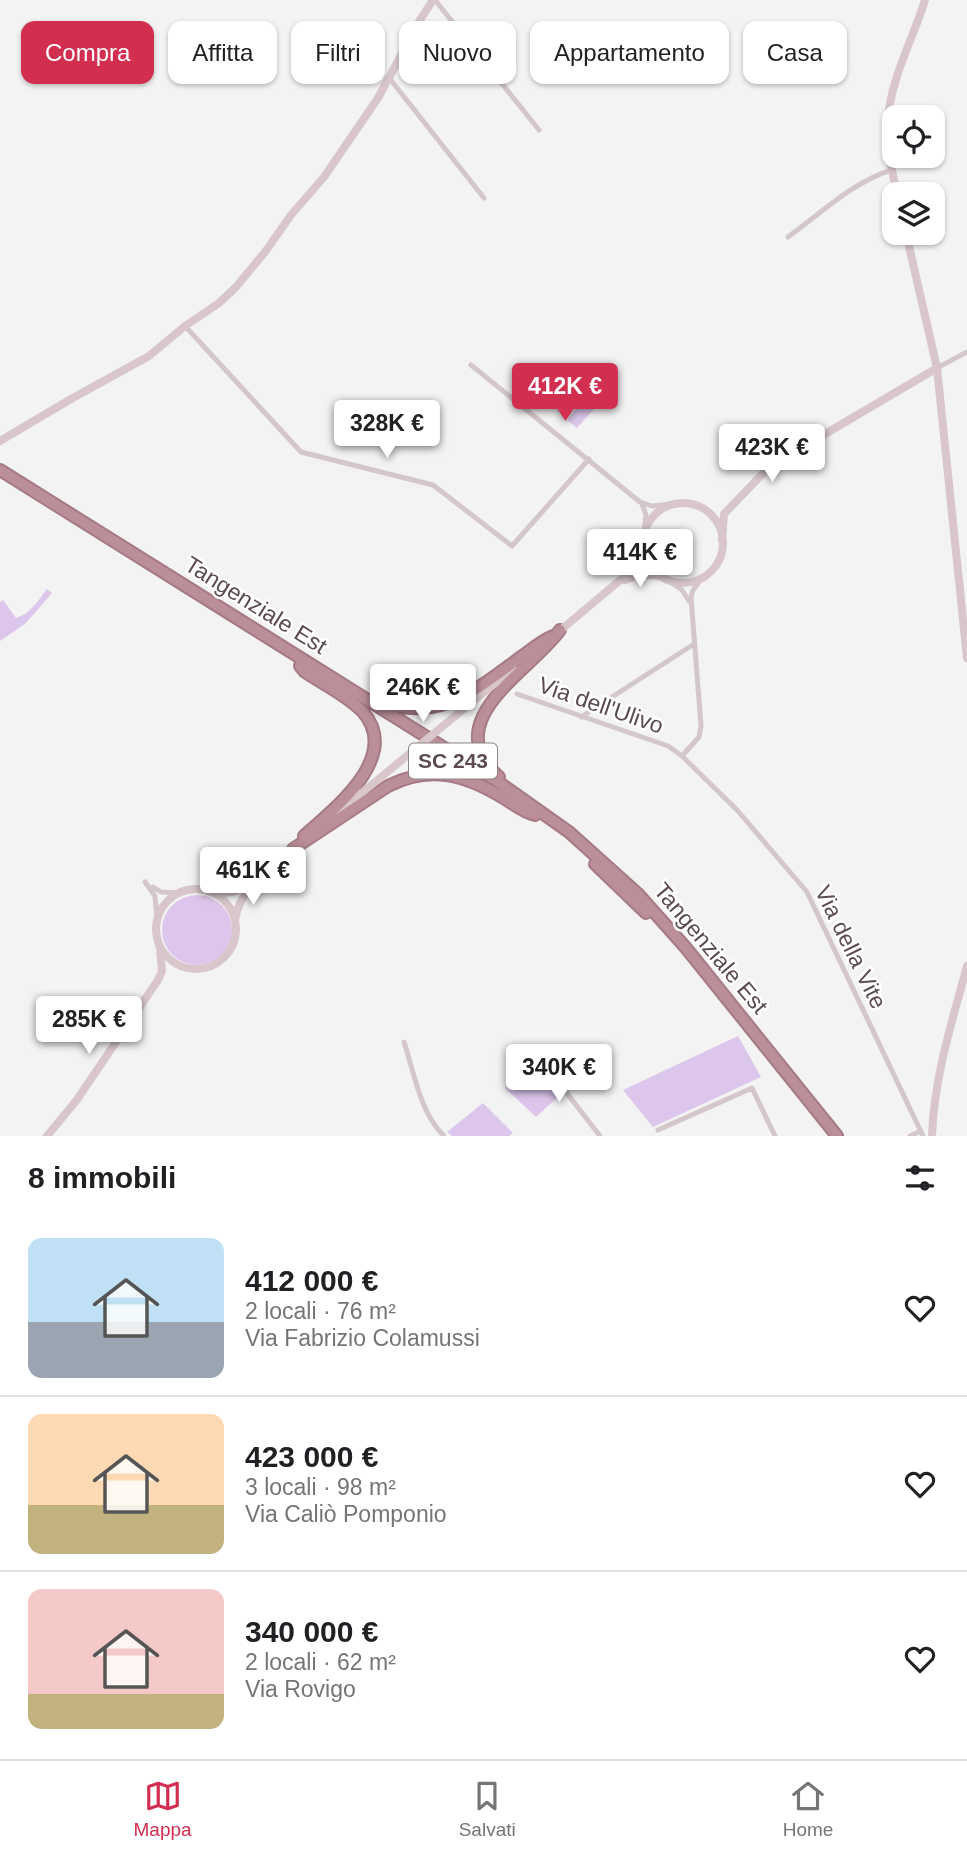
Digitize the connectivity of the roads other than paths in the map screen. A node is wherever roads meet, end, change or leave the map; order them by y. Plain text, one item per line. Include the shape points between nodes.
1 (434, 0) edge
2 (925, 0) edge
3 (390, 79) junction
4 (539, 130) dead end
5 (892, 170) junction
6 (894, 182) edge
7 (484, 198) dead end
8 (788, 237) dead end
9 (909, 245) edge
10 (185, 326) junction
11 (967, 352) edge
12 (471, 365) dead end
13 (937, 368) junction
14 (0, 442) edge
15 (589, 459) junction
16 (0, 470) edge
17 (0, 478) edge
18 (640, 502) junction
19 (672, 504) junction
20 (732, 504) junction
21 (701, 508) junction
22 (644, 533) junction
23 (722, 540) junction
24 (643, 545) junction
25 (663, 578) junction
26 (702, 578) junction
27 (616, 585) junction
28 (691, 607) junction
29 (556, 634) junction
30 (694, 643) junction
31 (967, 658) edge
32 (300, 666) junction
33 (314, 666) junction
34 (517, 694) dead end
35 (581, 718) junction
36 (682, 756) junction
37 (535, 815) junction
38 (548, 816) junction
39 (291, 850) junction
40 (252, 883) junction
41 (180, 893) junction
42 (214, 894) junction
43 (157, 918) junction
44 (235, 923) junction
45 (160, 947) junction
46 (967, 966) edge
47 (187, 968) junction
48 (158, 980) junction
49 (404, 1042) dead end
50 (539, 1057) dead end
51 (658, 1130) dead end
52 (922, 1133) edge
53 (47, 1136) edge
54 (444, 1136) edge
55 (600, 1136) edge
56 (775, 1136) edge
57 (829, 1136) edge
58 (837, 1136) edge
59 (910, 1136) edge
60 (932, 1136) edge

1 - 3 street
1 - 4 street
2 - 5 street via 892,92 887,120
3 - 7 street
3 - 10 street via 324,177 265,252 219,303
5 - 6 street
5 - 8 street via 858,186
9 - 13 street
10 - 14 street via 149,356
10 - 15 street via 301,452 433,485 512,546
11 - 13 street
12 - 15 street
13 - 20 street via 769,467
13 - 31 street
15 - 18 street
16 - 33 highway, Tangenziale Est / SC 243
17 - 32 highway, Tangenziale Est / SC 243
18 - 19 street
18 - 22 street via 645,511
19 - 21 street
19 - 22 street via 657,512
20 - 21 street
20 - 23 street via 723,518
21 - 23 street via 716,521
22 - 24 street
23 - 26 street via 718,561
24 - 25 street via 648,564
24 - 27 street via 635,566
25 - 26 street via 689,582
25 - 27 street via 641,574
25 - 28 street via 682,590
26 - 28 street via 691,593
27 - 29 street
28 - 30 street
29 - 33 highway via 459,700 423,709 379,701
29 - 38 highway via 490,704 479,729 480,747 492,770
29 - 39 street, bridge
30 - 35 street
30 - 36 street via 701,726 699,737
32 - 37 highway, Tangenziale Est / SC 243
32 - 39 highway via 364,713 373,732 374,749 365,775
33 - 38 highway, Tangenziale Est / SC 243
34 - 35 street, Via dell'Ulivo
35 - 36 street, Via dell'Ulivo
36 - 52 street, Via della Vite via 737,810 807,892
37 - 39 highway via 472,780 423,774 388,786
37 - 57 highway, Tangenziale Est / SC 243 via 575,845 645,911
38 - 58 highway, Tangenziale Est / SC 243 via 620,876 659,916
39 - 40 street
40 - 42 street
40 - 44 street via 240,900
41 - 42 street via 197,889
41 - 43 street via 166,903
41 - 43 street via 162,892 145,882 155,896
42 - 44 street via 224,901
43 - 45 street
44 - 47 street via 227,954 209,966
45 - 47 street
45 - 48 street
46 - 60 street via 942,1058
47 - 48 street via 173,970
48 - 53 street
49 - 54 street via 434,1126
50 - 55 street
51 - 56 street via 752,1088
52 - 59 street

